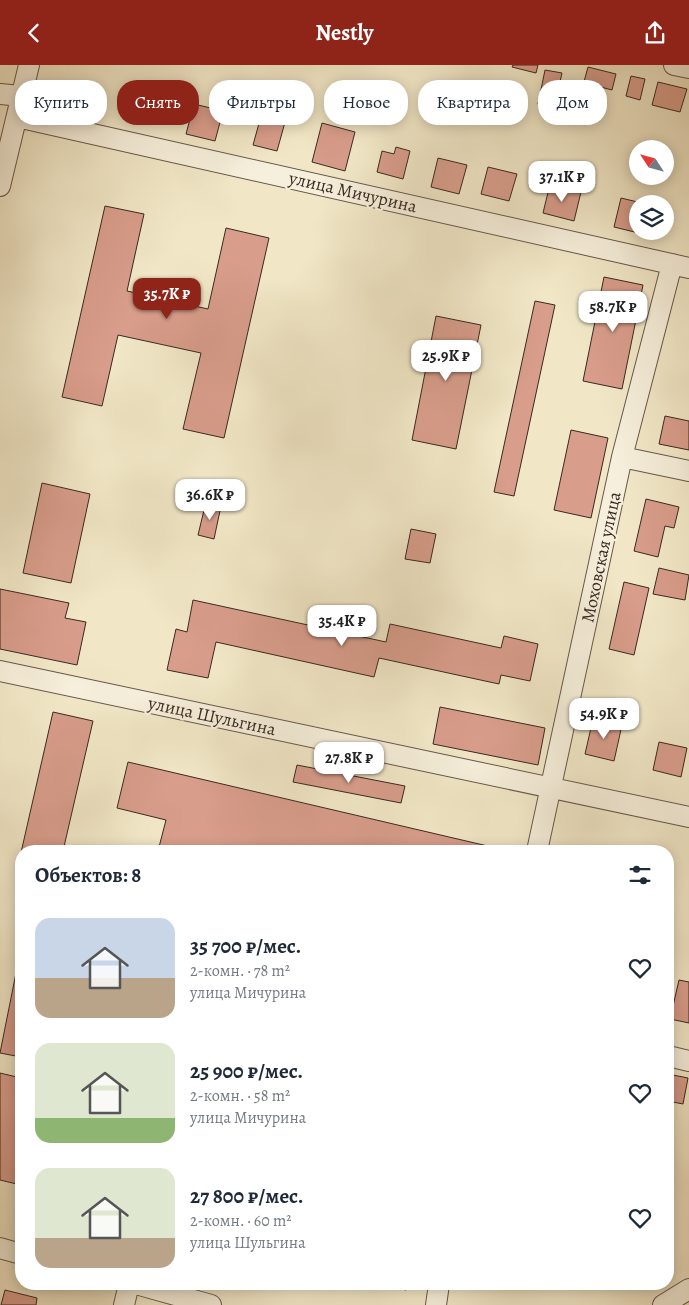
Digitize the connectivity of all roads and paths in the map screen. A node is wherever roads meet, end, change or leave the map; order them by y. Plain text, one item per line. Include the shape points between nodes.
1 (29, 65) edge
2 (674, 65) edge
3 (689, 69) edge
4 (25, 80) edge
5 (0, 93) edge
6 (15, 95) edge
7 (15, 125) edge
8 (53, 125) edge
9 (0, 186) edge
10 (680, 266) edge
11 (622, 457) junction
12 (689, 471) edge
13 (0, 671) edge
14 (550, 788) junction
15 (689, 817) edge
16 (538, 845) edge
17 (674, 1057) edge
18 (689, 1061) edge
19 (0, 1248) edge
20 (15, 1252) edge
21 (689, 1289) edge
22 (128, 1290) edge
23 (157, 1290) edge
24 (439, 1290) edge
25 (124, 1305) edge
26 (211, 1305) edge
27 (436, 1305) edge
28 (663, 1305) edge

1 - 4 street
2 - 3 street
5 - 6 street
7 - 9 street
8 - 10 street, улица Мичурина
10 - 11 street, Моховская улица
11 - 12 street
11 - 14 street, Моховская улица
13 - 14 street, улица Шульгина
14 - 15 street, улица Шульгина
14 - 16 street, Моховская улица
17 - 18 street
19 - 20 street
21 - 28 street
22 - 25 street
23 - 26 street
24 - 27 street

